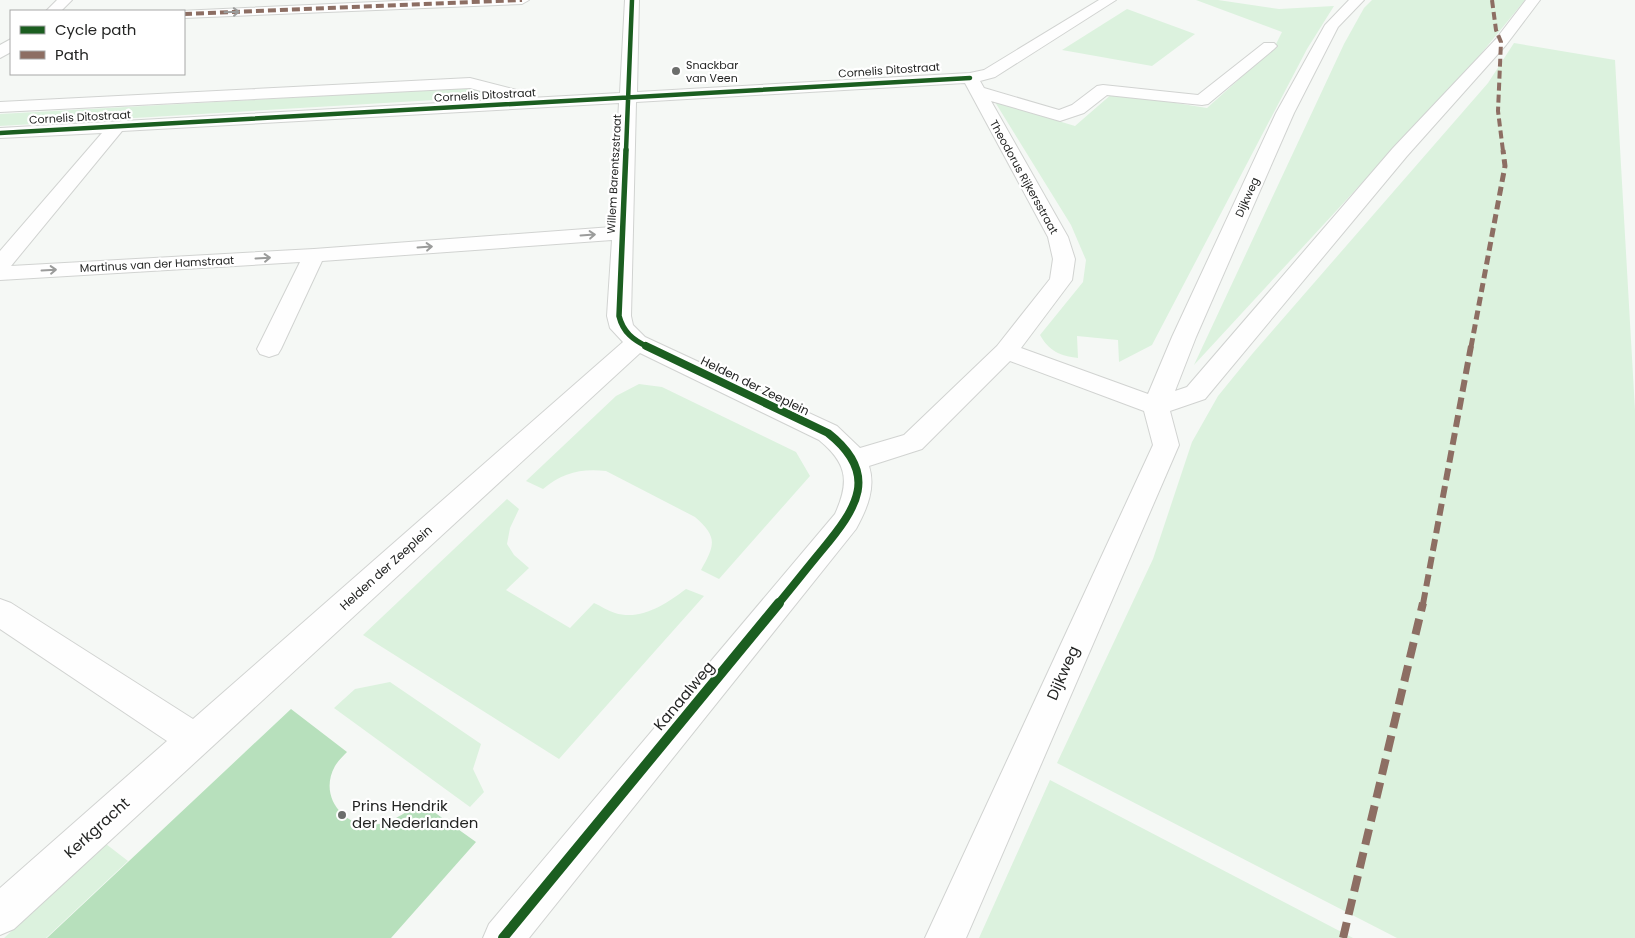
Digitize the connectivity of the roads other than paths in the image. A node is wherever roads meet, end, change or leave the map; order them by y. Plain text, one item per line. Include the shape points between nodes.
1 (66, 0) edge
2 (522, 0) edge
3 (632, 0) edge
4 (1109, 0) edge
5 (1357, 0) edge
6 (1532, 0) edge
7 (501, 1) edge
8 (54, 10) edge
9 (185, 14) edge
10 (10, 45) edge
11 (1268, 46) dead end
12 (0, 53) edge
13 (974, 84) junction
14 (629, 98) junction
15 (556, 102) junction
16 (0, 106) edge
17 (116, 127) junction
18 (0, 133) edge
19 (621, 233) junction
20 (314, 256) junction
21 (0, 265) edge
22 (0, 273) edge
23 (637, 342) junction
24 (269, 349) dead end
25 (1006, 351) junction
26 (1156, 406) junction
27 (855, 460) junction
28 (0, 612) edge
29 (194, 740) junction
30 (0, 915) edge
31 (503, 938) edge
32 (945, 938) edge

1 - 8 street
2 - 7 street
3 - 14 street, Willem Barentszstraat
4 - 13 street
5 - 26 street, Dijkweg via 1332,25 1285,113
6 - 26 street via 1501,42 1400,152 1196,394
9 -> 7 street
10 - 12 street
11 - 13 street via 1202,100 1103,90 1078,109 1060,116
13 - 14 street, Cornelis Ditostraat
13 - 25 street, Theodorus Rijkersstraat via 1058,237 1064,259 1061,280
14 - 15 street, Cornelis Ditostraat
14 - 19 street, Willem Barentszstraat
15 - 16 street, Cornelis Ditostraat via 527,99 470,83
15 - 17 street, Cornelis Ditostraat
17 - 18 street, Cornelis Ditostraat
17 - 21 street
20 -> 19 street, Martinus van der Hamstraat
19 - 23 street, Willem Barentszstraat via 619,316 622,328
22 -> 20 street, Martinus van der Hamstraat
20 - 24 street
23 - 27 street, Helden der Zeeplein via 828,433 844,445
23 - 29 street, Helden der Zeeplein
25 - 26 street
25 - 27 street, Theodorus Rijkersstraat via 912,442
26 - 32 street, Dijkweg via 1166,446
27 - 31 street, Kanaalweg via 859,489 846,521
28 - 29 street
29 - 30 street, Kerkgracht

